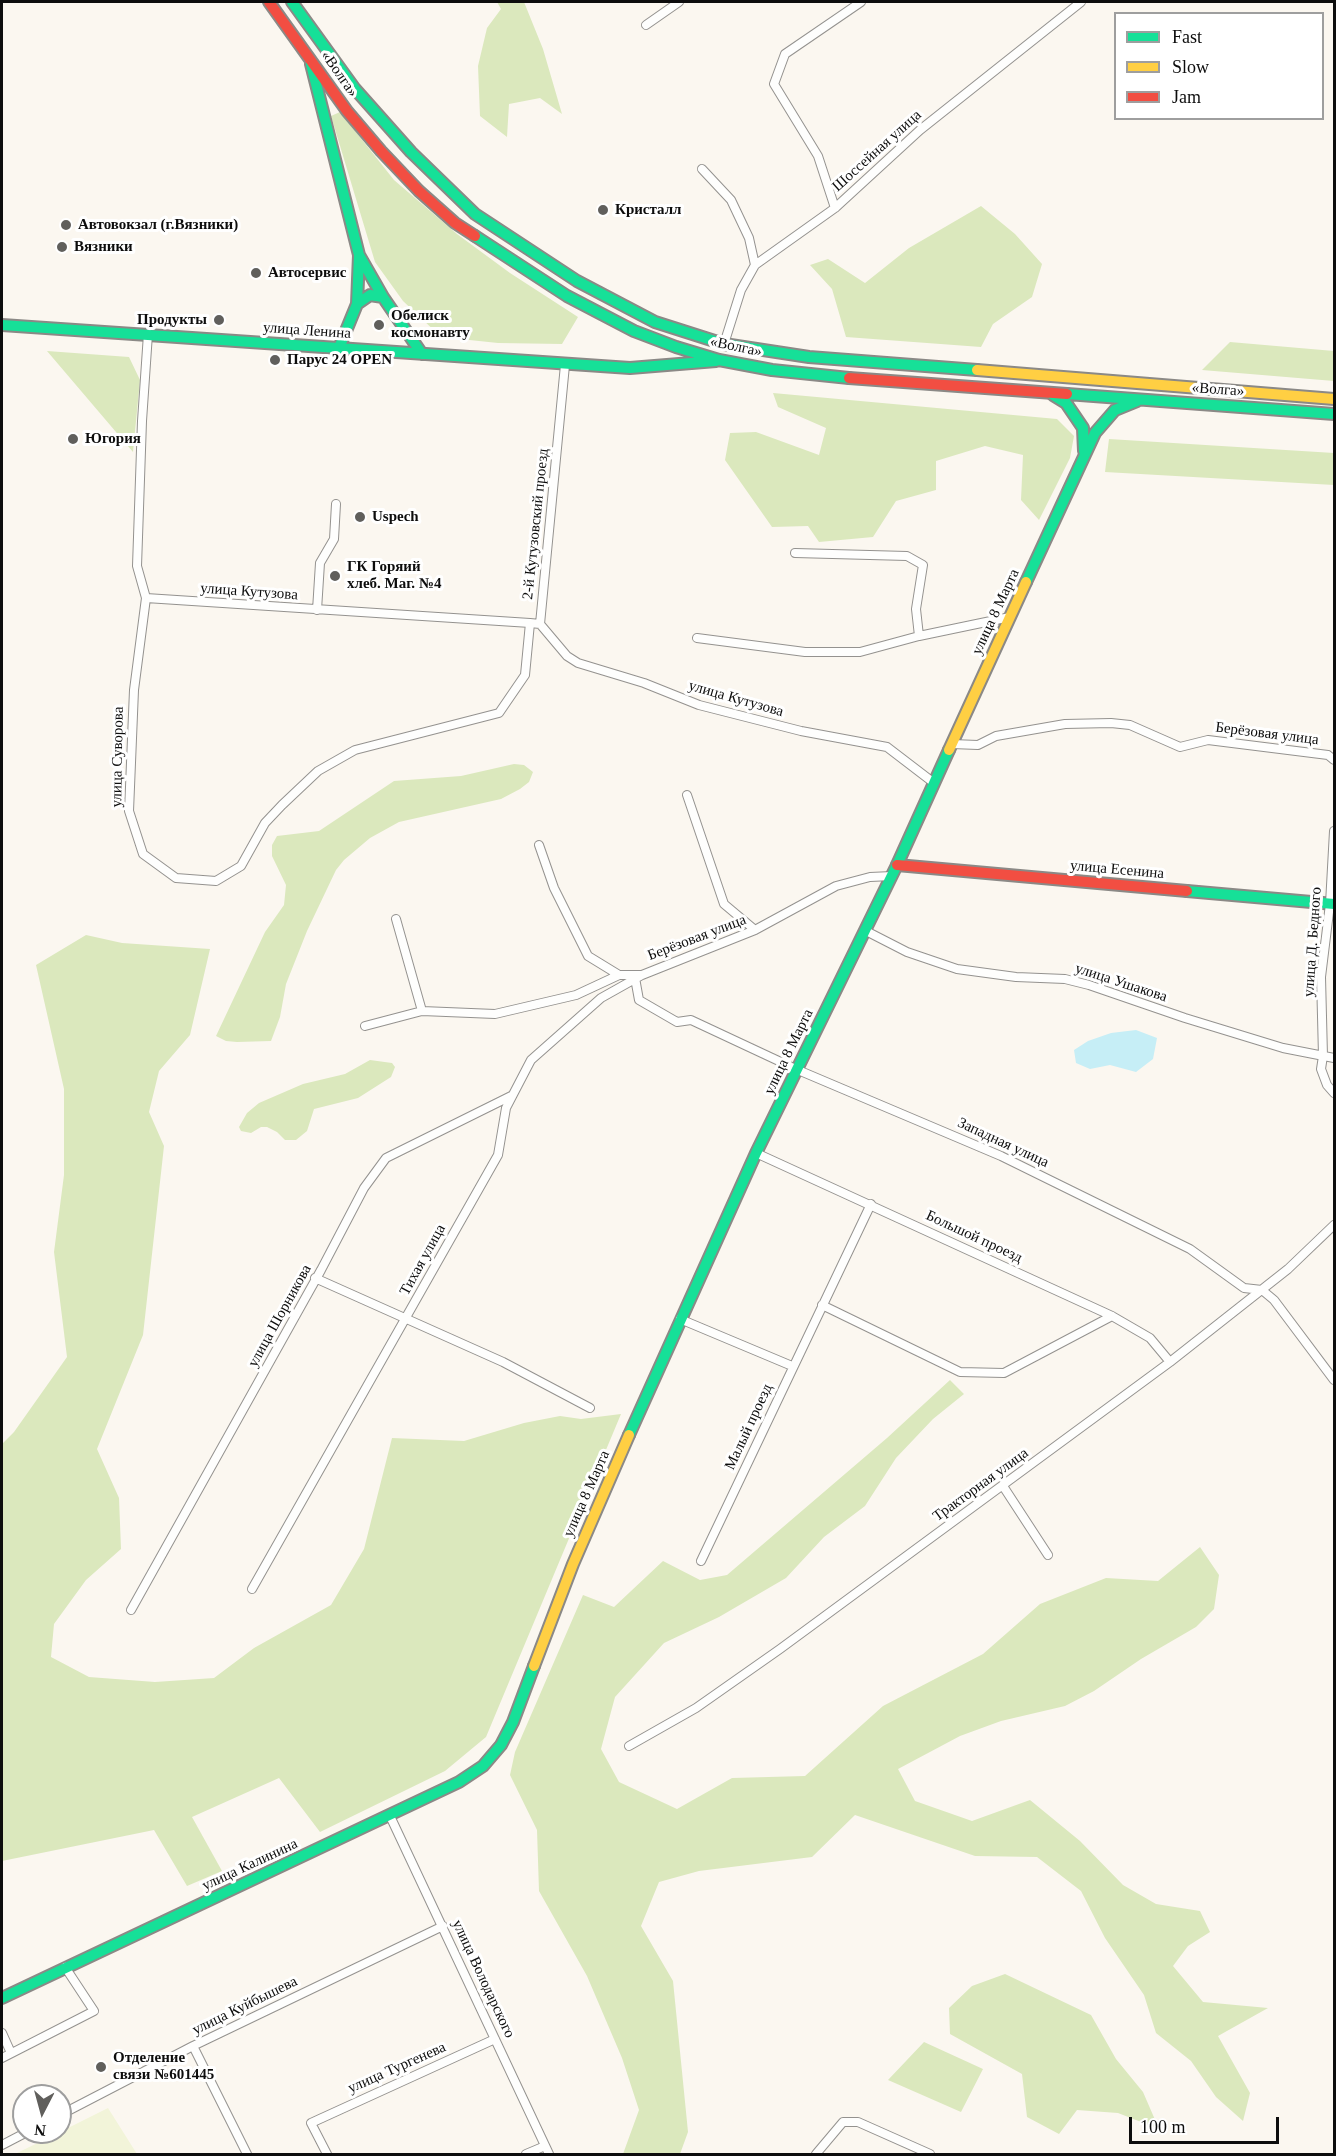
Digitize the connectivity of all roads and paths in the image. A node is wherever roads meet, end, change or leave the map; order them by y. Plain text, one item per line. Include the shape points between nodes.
1 (269, 2) edge
2 (292, 2) edge
3 (679, 2) edge
4 (861, 2) edge
5 (1081, 2) edge
6 (646, 25) dead end
7 (310, 58) junction
8 (702, 169) dead end
9 (835, 208) junction
10 (359, 255) junction
11 (755, 265) junction
12 (383, 297) junction
13 (357, 304) junction
14 (2, 325) edge
15 (148, 334) junction
16 (724, 344) junction
17 (339, 348) junction
18 (422, 354) junction
19 (719, 360) junction
20 (565, 365) junction
21 (1050, 393) junction
22 (1335, 399) edge
23 (1143, 400) junction
24 (1335, 414) edge
25 (1084, 454) junction
26 (336, 504) dead end
27 (795, 553) dead end
28 (146, 598) junction
29 (317, 610) junction
30 (1010, 617) junction
31 (530, 623) junction
32 (540, 624) junction
33 (919, 636) junction
34 (697, 639) dead end
35 (952, 744) junction
36 (1335, 760) edge
37 (934, 783) junction
38 (687, 795) dead end
39 (1335, 831) edge
40 (539, 845) dead end
41 (897, 865) junction
42 (892, 876) junction
43 (1332, 904) edge
44 (396, 919) dead end
45 (755, 930) junction
46 (866, 931) junction
47 (619, 975) junction
48 (638, 976) junction
49 (422, 1011) junction
50 (365, 1026) dead end
51 (1323, 1056) junction
52 (1335, 1058) edge
53 (798, 1070) junction
54 (1335, 1093) edge
55 (511, 1096) junction
56 (756, 1153) junction
57 (871, 1204) junction
58 (1335, 1225) edge
59 (315, 1278) junction
60 (1262, 1290) junction
61 (822, 1305) junction
62 (1112, 1316) junction
63 (406, 1319) junction
64 (680, 1319) junction
65 (1170, 1362) junction
66 (792, 1366) junction
67 (1335, 1380) edge
68 (590, 1408) dead end
69 (1003, 1486) junction
70 (1048, 1555) dead end
71 (701, 1561) dead end
72 (252, 1589) dead end
73 (131, 1610) dead end
74 (501, 1745) joint
75 (629, 1746) dead end
76 (390, 1816) junction
77 (443, 1926) junction
78 (65, 1967) junction
79 (2, 1998) edge
80 (2, 2033) edge
81 (495, 2039) junction
82 (193, 2046) junction
83 (11, 2053) junction
84 (2, 2058) edge
85 (72, 2109) edge
86 (545, 2146) junction
87 (247, 2154) edge
88 (327, 2154) edge
89 (526, 2154) edge
90 (549, 2154) edge
91 (816, 2154) edge
92 (930, 2154) edge

1 - 7 main road, «Волга»
2 - 16 main road, «Волга» via 355,89 411,152 476,214 617,304 655,322
3 - 6 street
4 - 9 street via 785,54 774,84 818,156
5 - 9 street, Шоссейная улица via 920,130
7 - 10 main road
7 - 19 main road, «Волга» via 346,111 381,151 455,223 600,314 676,347
8 - 11 street via 731,200
9 - 11 street, Шоссейная улица
10 - 12 main road
10 - 13 main road
11 - 16 street, Шоссейная улица via 741,290
12 - 13 main road via 370,295
12 - 18 main road
13 - 17 main road
14 - 15 main road, улица Ленина
15 - 17 main road, улица Ленина
15 - 28 street, улица Суворова via 137,566
16 - 22 main road, «Волга» via 832,359
17 - 18 main road, улица Ленина
18 - 20 main road, улица Ленина
19 - 20 main road, улица Ленина via 646,368
19 - 21 main road, «Волга» via 844,378
20 - 32 street, 2-й Кутузовский проезд
21 - 23 main road, «Волга»
21 - 25 main road via 1077,416 1083,428
23 - 24 main road, «Волга»
23 - 25 main road, улица 8 Марта via 1115,410 1095,433
25 - 30 main road, улица 8 Марта
26 - 29 street via 334,539 320,563
27 - 33 street via 907,556 923,565 916,609
28 - 29 street, улица Кутузова
28 - 31 street, улица Суворова via 134,690 129,811 143,854 176,878 216,881 241,866 265,823 318,771 355,750 499,713 525,675
29 - 31 street, улица Кутузова
30 - 33 street
30 - 35 main road, улица 8 Марта
31 - 32 street
32 - 37 street, улица Кутузова via 578,663 699,705 801,731 887,747
33 - 34 street via 860,652 806,652
35 - 36 street, Берёзовая улица via 978,745 996,736 1065,724 1111,723 1130,725 1180,747 1208,740 1328,755
35 - 37 main road, улица 8 Марта
37 - 41 main road, улица 8 Марта
38 - 45 street via 724,904
39 - 43 street, улица Д. Бедного
40 - 47 street via 554,888 588,957
41 - 42 main road, улица 8 Марта
41 - 43 main road, улица Есенина
42 - 45 street, Берёзовая улица via 836,886
42 - 46 main road, улица 8 Марта
43 - 51 street, улица Д. Бедного via 1321,977
44 - 49 street
45 - 48 street, Берёзовая улица
46 - 51 street, улица Ушакова via 906,952 957,969 1065,979 1283,1048
46 - 53 main road, улица 8 Марта
47 - 48 street, Берёзовая улица
47 - 49 street, Берёзовая улица via 576,995 495,1014
48 - 53 street, Западная улица via 639,1000 677,1022 691,1020
48 - 55 street, Тихая улица via 601,998 562,1030 531,1060
49 - 50 street, Берёзовая улица
51 - 52 street, улица Ушакова
51 - 54 street, улица Д. Бедного via 1321,1069
53 - 56 main road, улица 8 Марта
53 - 60 street, Западная улица via 1001,1156 1190,1250 1244,1288
55 - 59 street, улица Шорникова via 386,1158 364,1188
55 - 63 street, Тихая улица via 498,1155
56 - 57 street, Большой проезд
56 - 64 main road, улица 8 Марта
57 - 61 street, Малый проезд
57 - 62 street, Большой проезд
58 - 60 street, Тракторная улица
59 - 63 street
59 - 73 street, улица Шорникова
60 - 65 street, Тракторная улица
60 - 67 street, Западная улица via 1274,1300
61 - 62 street via 960,1372 1004,1372
61 - 66 street, Малый проезд
62 - 65 street, Большой проезд via 1150,1338
63 - 68 street via 503,1362
63 - 72 street, Тихая улица
64 - 66 street
64 - 74 main road, улица 8 Марта via 573,1564
65 - 69 street, Тракторная улица
66 - 71 street, Малый проезд
69 - 70 street
69 - 75 street, Тракторная улица via 696,1708
74 - 76 main road, улица Калинина via 483,1766 459,1782
76 - 77 street, улица Володарского
76 - 78 main road, улица Калинина
77 - 81 street, улица Володарского
77 - 82 street, улица Куйбышева
78 - 79 main road, улица Калинина
78 - 83 street via 94,2011
80 - 83 street
81 - 86 street, улица Володарского
81 - 88 street, улица Тургенева via 311,2123
82 - 85 street, улица Куйбышева
82 - 87 street
83 - 84 street
86 - 89 street
86 - 90 street, улица Володарского
91 - 92 street via 843,2122 858,2122

